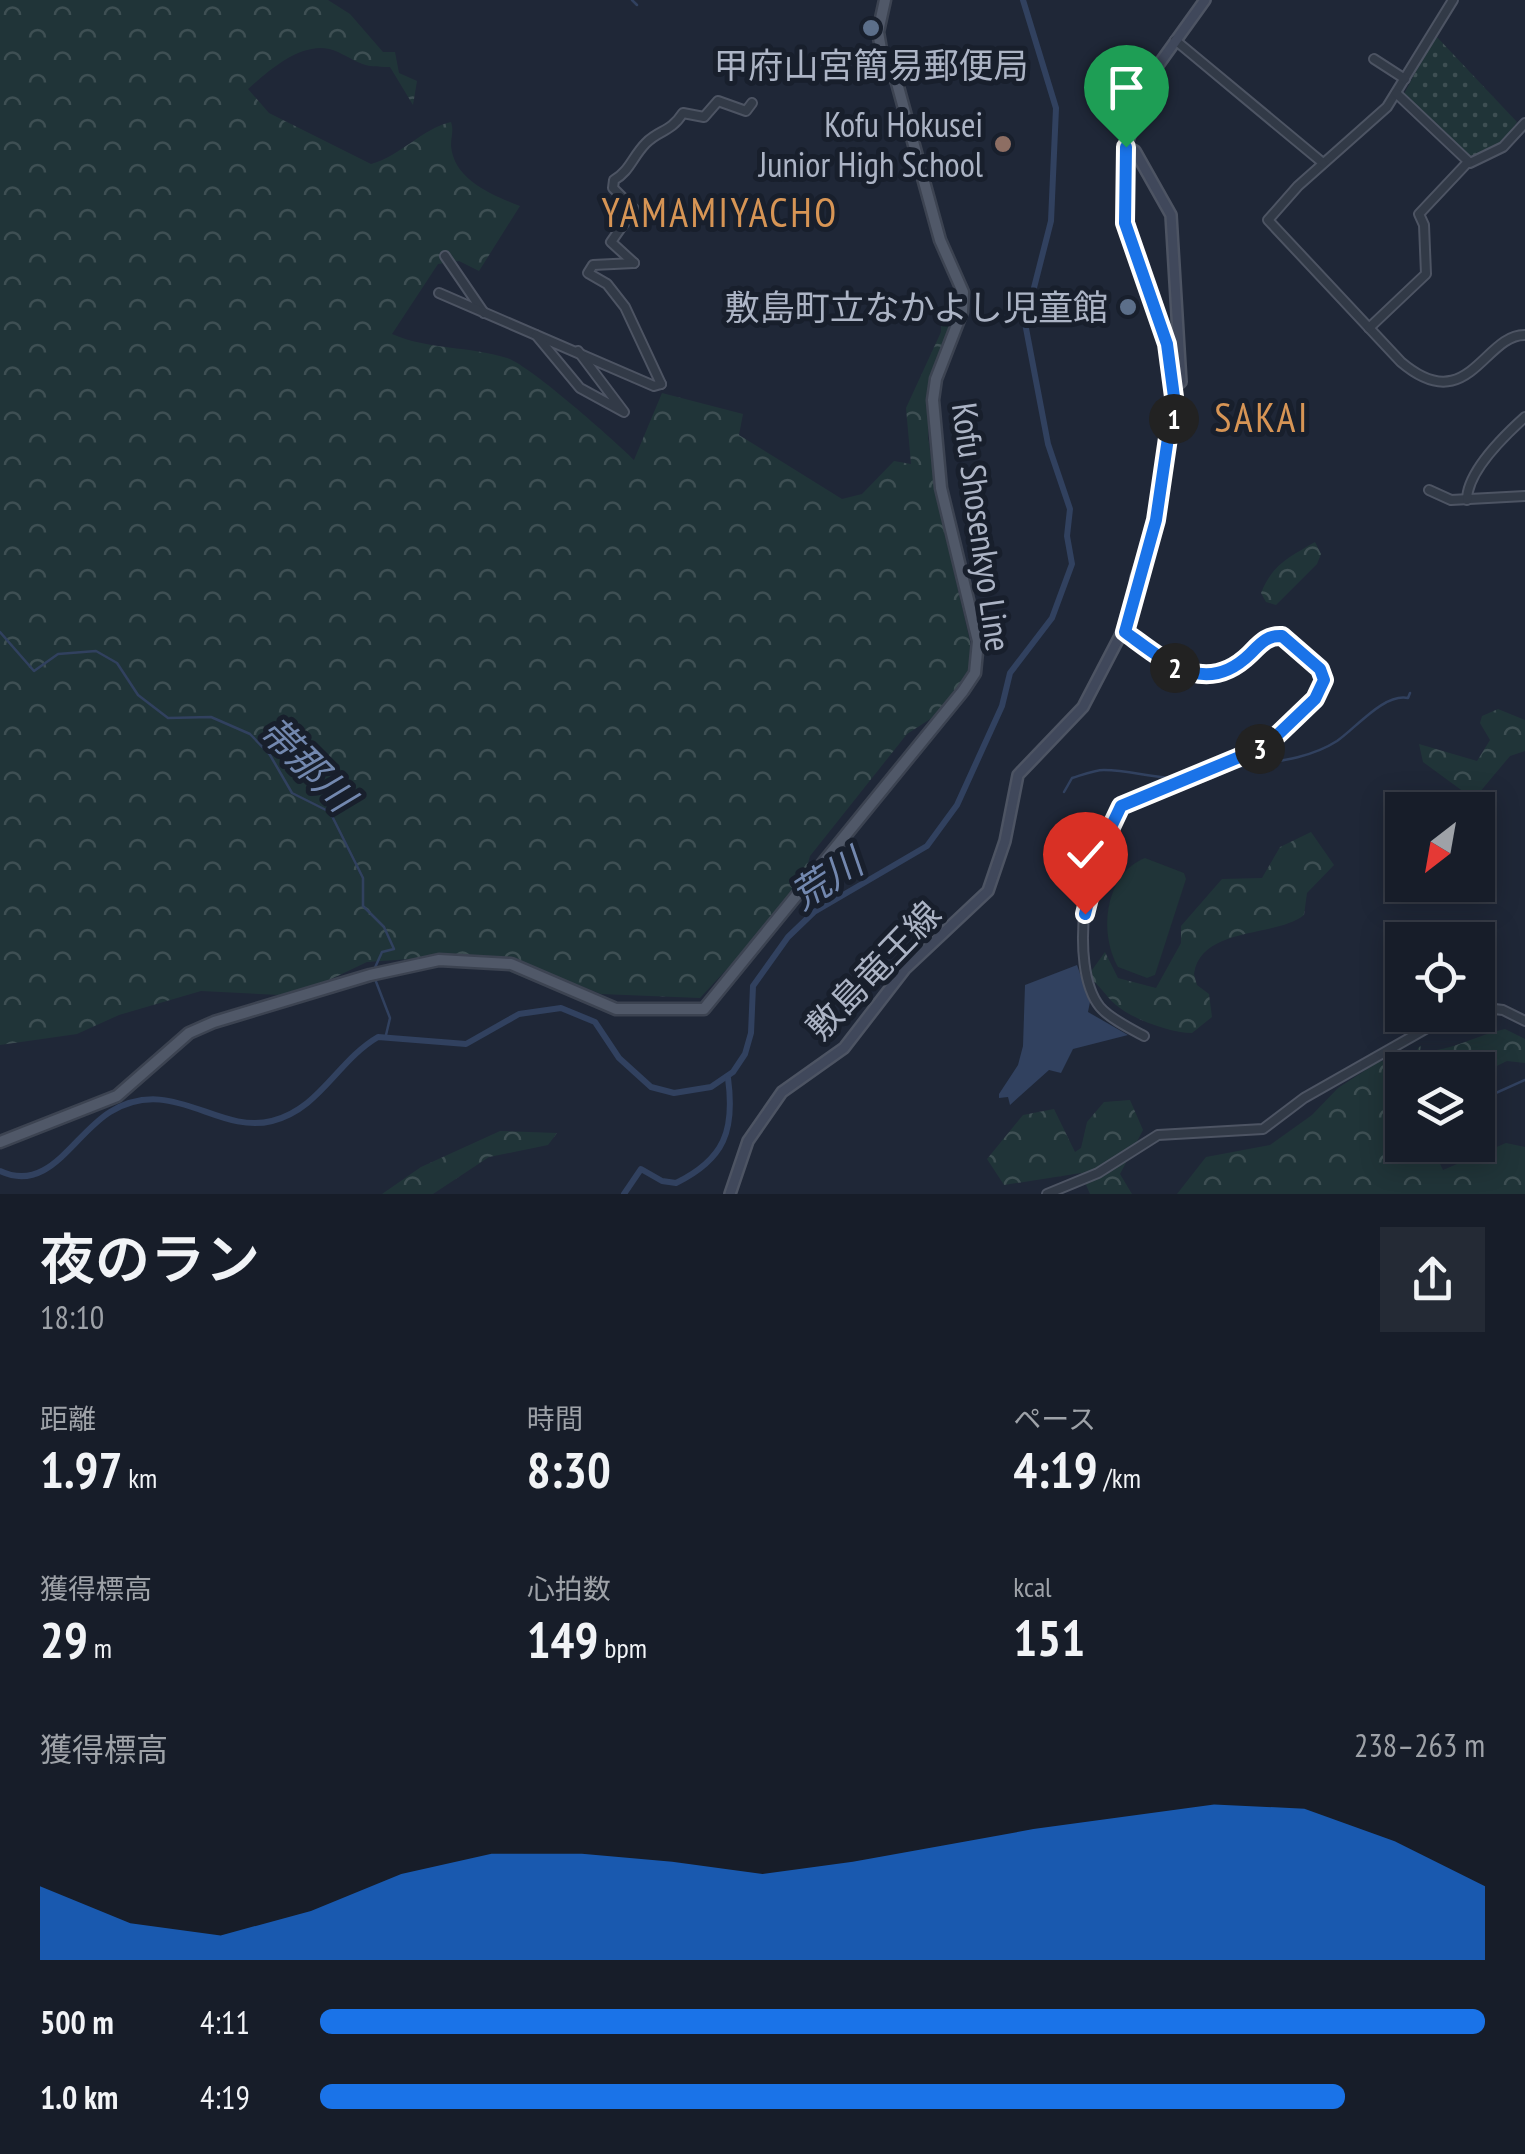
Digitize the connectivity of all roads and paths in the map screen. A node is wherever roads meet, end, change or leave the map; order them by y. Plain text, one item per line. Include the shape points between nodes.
1 (884, 0) edge
2 (1205, 0) edge
3 (1453, 0) edge
4 (1175, 40) junction
5 (1374, 59) dead end
6 (1404, 79) junction
7 (1396, 94) junction
8 (752, 103) dead end
9 (1525, 123) edge
10 (1126, 147) junction
11 (1468, 162) junction
12 (1323, 163) junction
13 (445, 256) dead end
14 (439, 293) dead end
15 (484, 313) junction
16 (1369, 328) junction
17 (536, 334) junction
18 (1525, 334) edge
19 (578, 351) junction
20 (1174, 388) junction
21 (1525, 417) edge
22 (1429, 490) dead end
23 (1525, 496) edge
24 (1467, 500) junction
25 (1125, 632) junction
26 (1495, 1009) edge
27 (1525, 1021) edge
28 (1420, 1032) edge
29 (1144, 1036) dead end
30 (0, 1142) edge
31 (730, 1194) edge
32 (1047, 1194) edge

1 - 30 main road, Kofu Shosenkyo Line via 881,49 940,240 963,292 933,400 942,488 976,623 975,673 704,1009 616,1009 511,964 439,960 372,974 189,1033 117,1096
2 - 4 main road, 敷島竜王線
3 - 6 street
4 - 10 main road, 敷島竜王線 via 1149,78
4 - 12 street
5 - 6 street
6 - 7 street
7 - 11 street
7 - 12 street
8 - 19 street via 746,111 718,102 704,116 683,113 612,183 634,209 611,242 634,263 593,265 588,273 625,307 661,384
9 - 11 street via 1503,147
10 - 20 main road, 敷島竜王線 via 1125,223 1167,344
10 - 20 main road, 敷島竜王線 via 1135,151 1171,215 1182,354 1180,386
11 - 16 street via 1419,214 1427,273
12 - 16 street via 1268,220
13 - 15 street
14 - 15 street
15 - 17 street
16 - 18 street via 1411,370 1437,380 1474,372 1512,336
17 - 19 street
17 - 19 street via 580,388 624,412
20 - 25 main road, 敷島竜王線 via 1156,520
21 - 24 street via 1470,484
22 - 24 street
23 - 24 street
25 - 29 street via 1177,669 1201,676 1228,670 1268,638 1282,636 1324,680 1315,699 1266,746 1186,783 1129,800 1115,815 1086,898 1082,958 1099,1006
25 - 31 main road, 敷島竜王線 via 1083,707 1018,775 988,891 905,968 844,1048 782,1092 748,1141
26 - 27 street
28 - 32 street via 1304,1098 1262,1130 1158,1135 1098,1174

